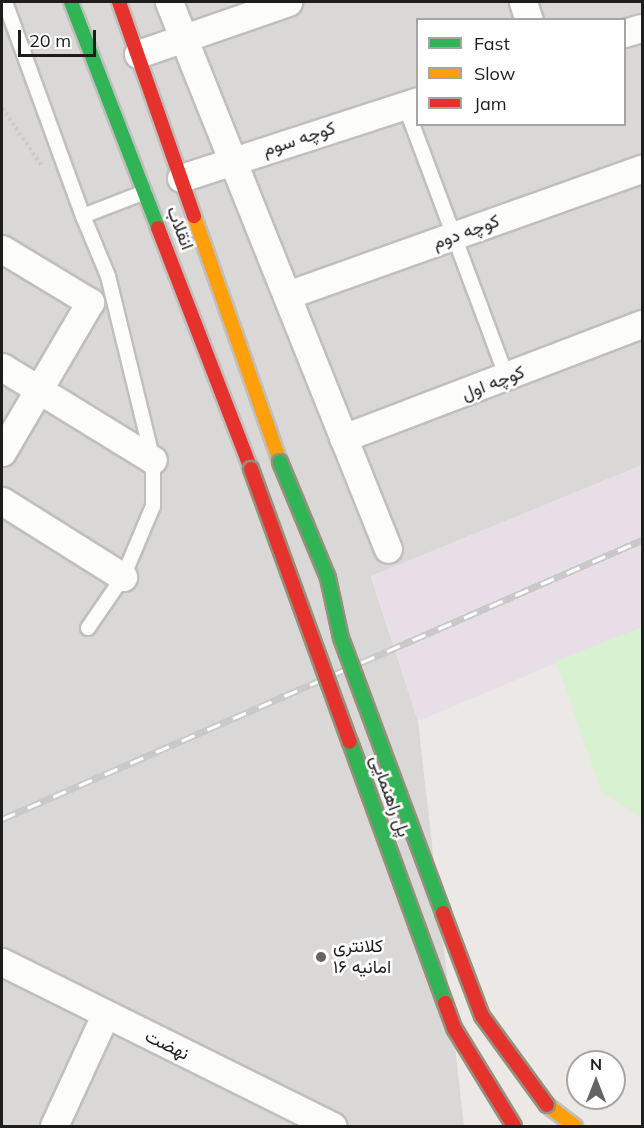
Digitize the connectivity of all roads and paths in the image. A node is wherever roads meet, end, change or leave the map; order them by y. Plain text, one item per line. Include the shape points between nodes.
1 (5, 2) edge
2 (71, 2) edge
3 (119, 2) edge
4 (169, 2) edge
5 (288, 2) edge
6 (523, 2) edge
7 (528, 18) edge
8 (642, 28) edge
9 (626, 32) edge
10 (183, 36) junction
11 (138, 54) junction
12 (411, 103) edge
13 (2, 108) edge
14 (416, 118) edge
15 (418, 126) edge
16 (236, 159) junction
17 (641, 173) edge
18 (67, 177) junction
19 (181, 178) junction
20 (146, 191) junction
21 (83, 216) junction
22 (454, 236) junction
23 (2, 249) edge
24 (290, 294) junction
25 (642, 324) edge
26 (2, 368) edge
27 (507, 378) junction
28 (38, 390) junction
29 (343, 438) junction
30 (2, 452) edge
31 (153, 460) junction
32 (280, 462) joint
33 (251, 469) joint
34 (2, 501) edge
35 (388, 549) dead end
36 (123, 577) junction
37 (88, 628) dead end
38 (2, 962) edge
39 (105, 1015) junction
40 (292, 1118) edge
41 (54, 1126) edge
42 (332, 1126) edge
43 (514, 1126) edge
44 (575, 1126) edge

1 - 18 lane
2 - 20 main road, انقلاب
3 - 11 main road, انقلاب
4 - 10 street
5 - 10 street
6 - 7 street
8 - 9 street
10 - 11 street
10 - 16 street
11 - 19 main road, انقلاب
12 - 14 lane
12 - 16 street, کوچه سوم
13 - 18 path via 44,169
15 - 22 lane
16 - 19 street, کوچه سوم
16 - 24 street
17 - 22 street, کوچه دوم
18 - 21 lane
19 - 32 main road, انقلاب
20 - 21 lane
20 - 33 main road, انقلاب
21 - 31 lane via 108,276
22 - 24 street, کوچه دوم
22 - 27 lane
23 - 28 street via 90,302
24 - 29 street
25 - 27 street, کوچه اول
26 - 28 street
27 - 29 street, کوچه اول
28 - 30 street
28 - 31 street
29 - 35 street
31 - 36 lane via 153,506
32 - 44 main road, پل راهنمایی, bridge via 328,578 341,638 482,1016 547,1105
33 - 43 main road, پل راهنمایی, bridge via 454,1028
34 - 36 street
36 - 37 lane
38 - 39 street, نهضت
39 - 40 street, نهضت
39 - 41 street
40 - 42 street, نهضت

